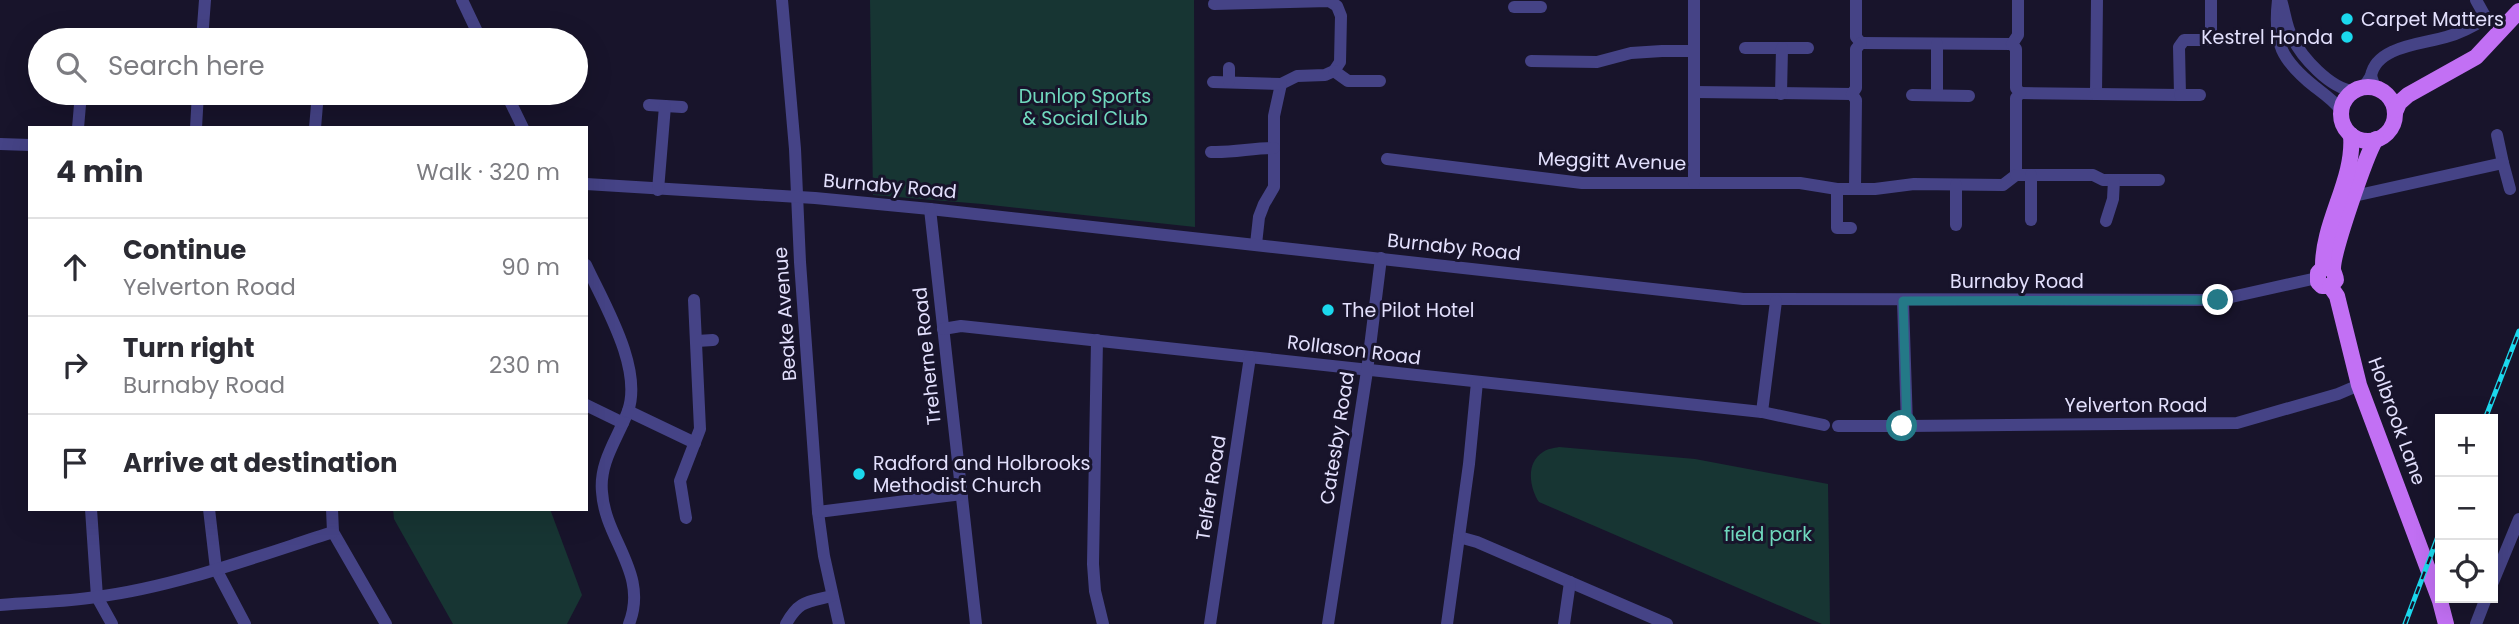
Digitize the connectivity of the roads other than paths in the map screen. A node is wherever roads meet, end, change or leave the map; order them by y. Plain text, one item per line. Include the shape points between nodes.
1 (205, 0) edge
2 (462, 0) edge
3 (782, 0) edge
4 (1694, 0) edge
5 (1856, 0) edge
6 (2018, 0) edge
7 (2097, 0) edge
8 (2211, 0) edge
9 (2279, 0) edge
10 (2476, 0) edge
11 (1271, 1) edge
12 (1214, 4) dead end
13 (1533, 5) edge
14 (1514, 7) dead end
15 (2519, 11) edge
16 (203, 28) edge
17 (475, 28) edge
18 (1861, 43) junction
19 (1937, 44) junction
20 (2012, 44) junction
21 (1745, 48) dead end
22 (1782, 48) junction
23 (1808, 48) dead end
24 (1694, 51) junction
25 (1531, 61) dead end
26 (1229, 68) dead end
27 (1334, 71) junction
28 (2440, 76) junction
29 (1380, 80) dead end
30 (1213, 82) dead end
31 (1229, 82) junction
32 (1281, 84) junction
33 (2369, 86) junction
34 (1695, 92) junction
35 (2020, 93) junction
36 (1781, 94) junction
37 (1852, 94) junction
38 (2095, 94) junction
39 (2180, 95) junction
40 (2200, 95) dead end
41 (1912, 96) dead end
42 (1937, 96) junction
43 (1969, 96) dead end
44 (649, 104) dead end
45 (80, 105) edge
46 (197, 105) edge
47 (317, 105) edge
48 (512, 105) edge
49 (665, 106) junction
50 (682, 107) dead end
51 (2340, 109) junction
52 (2396, 110) junction
53 (78, 126) edge
54 (196, 126) edge
55 (315, 126) edge
56 (522, 126) edge
57 (2351, 135) junction
58 (2497, 135) dead end
59 (2376, 139) junction
60 (0, 144) edge
61 (28, 145) edge
62 (1274, 148) junction
63 (1211, 152) dead end
64 (1387, 159) dead end
65 (2503, 163) junction
66 (2015, 175) junction
67 (2031, 175) junction
68 (2114, 180) junction
69 (2159, 180) dead end
70 (1694, 183) junction
71 (588, 184) edge
72 (1956, 185) junction
73 (1837, 189) junction
74 (1855, 189) junction
75 (658, 190) junction
76 (2510, 190) dead end
77 (2354, 196) junction
78 (797, 197) junction
79 (930, 209) junction
80 (2031, 220) dead end
81 (2106, 221) dead end
82 (1956, 225) dead end
83 (1851, 228) dead end
84 (1256, 244) junction
85 (1381, 258) junction
86 (588, 269) edge
87 (2326, 276) junction
88 (694, 300) dead end
89 (1776, 300) junction
90 (1903, 301) junction
91 (943, 329) junction
92 (713, 340) dead end
93 (696, 341) junction
94 (1097, 341) junction
95 (1250, 357) junction
96 (1367, 371) junction
97 (1477, 382) junction
98 (2359, 385) junction
99 (588, 406) edge
100 (1762, 412) junction
101 (625, 417) junction
102 (1824, 425) dead end
103 (1838, 426) dead end
104 (1907, 426) junction
105 (695, 443) junction
106 (962, 494) junction
107 (91, 511) edge
108 (209, 511) edge
109 (332, 511) edge
110 (818, 513) junction
111 (686, 519) dead end
112 (2519, 519) edge
113 (333, 532) junction
114 (1459, 537) junction
115 (216, 569) junction
116 (2498, 570) edge
117 (1570, 582) junction
118 (832, 596) junction
119 (97, 597) junction
120 (2484, 603) edge
121 (0, 605) edge
122 (112, 624) edge
123 (245, 624) edge
124 (386, 624) edge
125 (629, 624) edge
126 (786, 624) edge
127 (839, 624) edge
128 (976, 624) edge
129 (1103, 624) edge
130 (1210, 624) edge
131 (1328, 624) edge
132 (1447, 624) edge
133 (1564, 624) edge
134 (1667, 624) edge
135 (2446, 624) edge
136 (2476, 624) edge

1 - 16 street
2 - 17 street
3 - 78 street, Beake Avenue
4 - 24 street
5 - 18 street via 1856,37
6 - 20 street via 2018,35
7 - 38 street
8 - 39 street via 2211,36 2208,40 2184,40 2179,47
9 - 33 street via 2292,38 2312,67 2342,89
9 - 51 street via 2276,28 2280,48
10 - 33 street via 2486,18 2460,32 2392,52 2375,65
11 - 12 street
11 - 27 street via 1329,1 1337,6 1340,62
13 - 14 street
15 - 28 main road via 2476,57
18 - 19 street
18 - 37 street via 1856,49
19 - 20 street
19 - 42 street
20 - 35 street
21 - 22 street
22 - 23 street
22 - 36 street
24 - 25 street via 1631,53 1597,62
24 - 34 street
26 - 31 street
27 - 29 street via 1348,81
27 - 32 street via 1297,76
28 - 33 main road
28 - 52 main road via 2407,95
30 - 31 street
31 - 32 street
32 - 62 street
33 - 51 main road via 2347,96
33 - 52 main road via 2390,98
34 - 36 street
34 - 70 street
35 - 38 street
35 - 66 street via 2016,98
36 - 37 street
37 - 74 street via 1856,100
38 - 39 street
39 - 40 street
41 - 42 street
42 - 43 street
44 - 49 street
45 - 53 street
46 - 54 street
47 - 55 street
48 - 56 street
49 - 50 street
49 - 75 street
51 - 57 main road via 2342,124
52 - 59 main road via 2390,130
57 - 59 main road
57 - 87 main road via 2351,154 2324,249
58 - 65 street
59 - 77 main road
60 - 61 street
62 - 63 street
62 - 84 street via 1274,187 1259,217
64 - 70 street, Meggitt Avenue via 1582,183
65 - 76 street
65 - 77 street
66 - 67 street, Meggitt Avenue
66 - 72 street, Meggitt Avenue via 2003,186
67 - 68 street, Meggitt Avenue via 2092,175
67 - 80 street
68 - 69 street, Meggitt Avenue
68 - 81 street
70 - 73 street, Meggitt Avenue via 1800,183
71 - 75 street, Burnaby Road
72 - 74 street, Meggitt Avenue
72 - 82 street
73 - 74 street, Meggitt Avenue
73 - 83 street via 1836,228
75 - 78 street, Burnaby Road
77 - 87 main road
78 - 79 street, Burnaby Road
78 - 110 street, Beake Avenue
79 - 84 street, Burnaby Road
79 - 91 street, Treherne Road
84 - 85 street, Burnaby Road
85 - 89 street, Burnaby Road
85 - 96 street, Catesby Road
86 - 101 street via 628,366 632,388
87 - 90 street, Burnaby Road via 2218,300
87 - 98 main road, Holbrook Lane via 2337,296
88 - 93 street
89 - 90 street, Burnaby Road
89 - 100 street
90 - 104 street
91 - 94 street, Rollason Road via 961,326
91 - 106 street, Treherne Road
92 - 93 street
93 - 105 street via 700,429
94 - 95 street, Rollason Road
94 - 129 street via 1093,564
95 - 96 street, Rollason Road
95 - 130 street, Telfer Road
96 - 97 street, Rollason Road
96 - 131 street, Catesby Road
97 - 100 street, Rollason Road
97 - 114 street
98 - 104 street, Yelverton Road via 2237,422
98 - 135 main road, Holbrook Lane
99 - 101 street
100 - 102 street, Rollason Road
101 - 105 street
101 - 125 street via 607,458 601,488 634,583
103 - 104 street, Yelverton Road
105 - 111 street via 680,481
106 - 110 street
106 - 128 street, Treherne Road
107 - 119 street
108 - 115 street
109 - 113 street
110 - 118 street, Beake Avenue
112 - 116 street
113 - 115 street
113 - 124 street
114 - 117 street
114 - 132 street
115 - 119 street
115 - 123 street
117 - 133 street
117 - 134 street
118 - 126 street via 806,601
118 - 127 street, Beake Avenue
119 - 121 street
119 - 122 street
120 - 136 street

